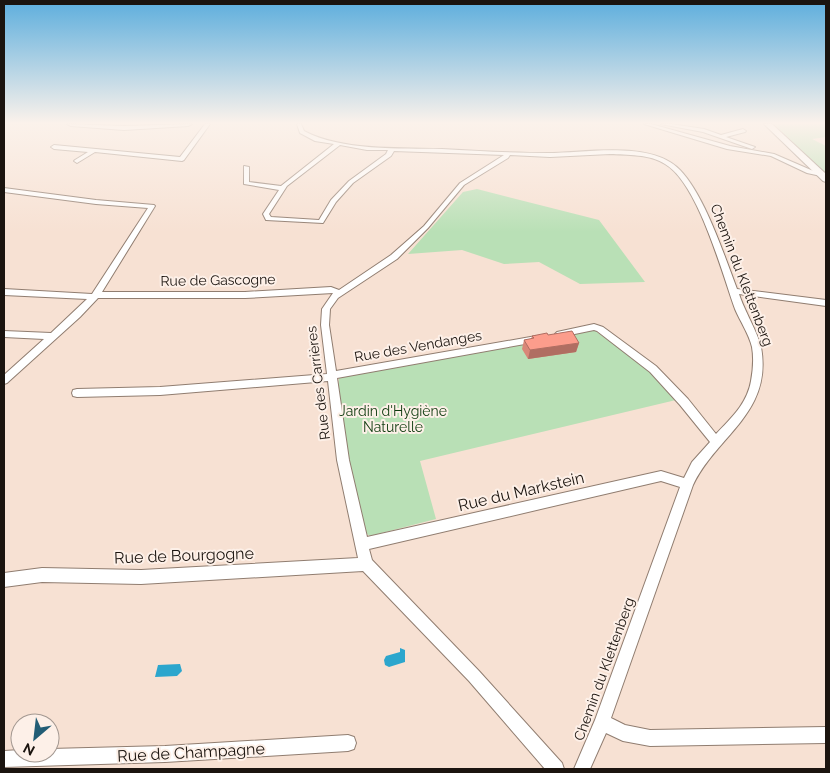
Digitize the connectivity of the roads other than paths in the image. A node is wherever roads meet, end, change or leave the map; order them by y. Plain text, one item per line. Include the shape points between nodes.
1 (80, 160) edge
2 (315, 160) edge
3 (381, 160) edge
4 (501, 160) edge
5 (662, 160) edge
6 (783, 160) edge
7 (806, 160) edge
8 (77, 162) dead end
9 (246, 167) dead end
10 (825, 178) edge
11 (281, 188) junction
12 (4, 190) edge
13 (733, 291) junction
14 (4, 292) edge
15 (340, 293) junction
16 (94, 296) junction
17 (826, 303) edge
18 (4, 334) edge
19 (52, 336) junction
20 (332, 376) junction
21 (4, 380) edge
22 (77, 393) dead end
23 (717, 443) junction
24 (687, 484) junction
25 (361, 545) junction
26 (366, 564) junction
27 (4, 580) edge
28 (602, 722) junction
29 (826, 735) edge
30 (348, 743) dead end
31 (4, 759) edge
32 (556, 769) edge
33 (582, 769) edge

1 - 8 street
2 - 11 street
3 - 11 street via 333,201 322,222 268,219 266,214
4 - 15 street, Rue des Carrières via 462,184 426,227 394,257
5 - 13 street, Chemin du Klettenberg via 678,169 695,197
6 - 10 street
7 - 10 street
9 - 11 street via 246,183
12 - 16 street via 96,202 151,204
13 - 17 street
13 - 23 street, Chemin du Klettenberg via 754,340 758,360 754,393
14 - 16 street, Rue de Gascogne
15 - 16 street, Rue de Gascogne via 331,290 244,295
15 - 20 street, Rue des Carrières via 326,309
16 - 19 street
18 - 19 street
19 - 21 street
20 - 22 street, Rue des Vendanges via 160,392
20 - 23 street, Rue des Vendanges via 600,329 653,369
20 - 25 street, Rue des Carrières via 342,460
23 - 24 street, Chemin du Klettenberg via 696,466
24 - 25 street, Rue du Markstein via 661,476
24 - 28 street, Chemin du Klettenberg
25 - 26 street, Rue des Carrières
26 - 27 street, Rue de Bourgogne via 141,577 42,575
26 - 32 street, Rue des Carrières via 474,676
28 - 29 street via 623,734 650,738
28 - 33 street, Chemin du Klettenberg
30 - 31 street, Rue de Champagne

